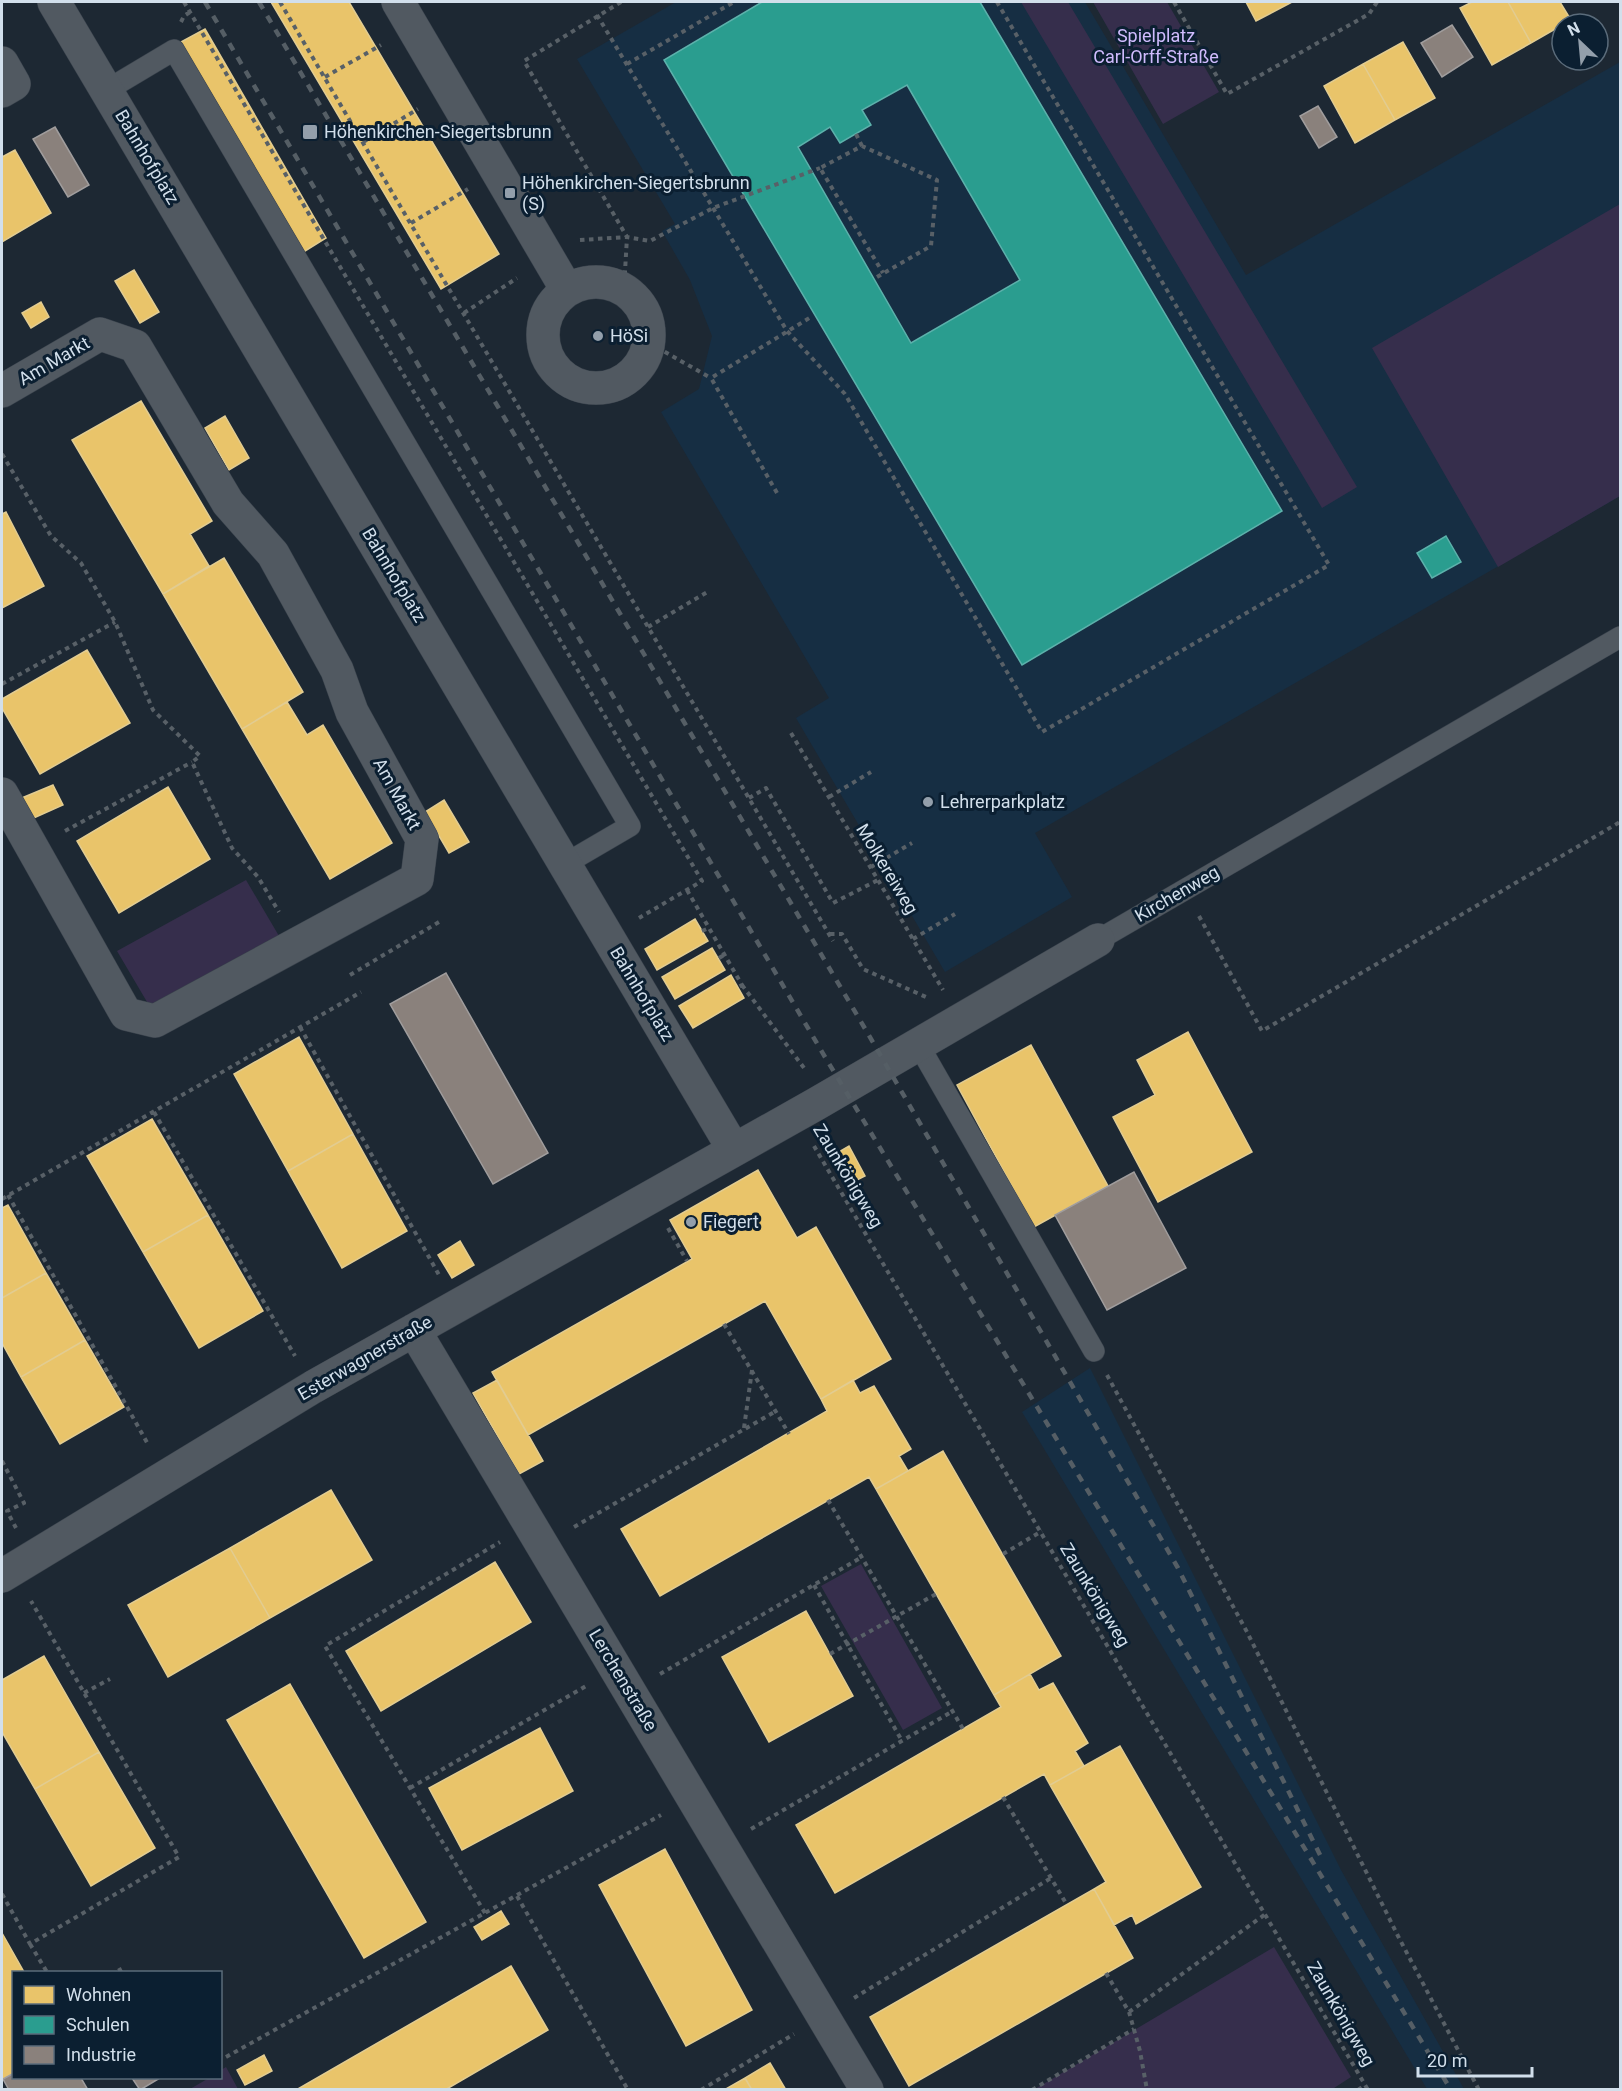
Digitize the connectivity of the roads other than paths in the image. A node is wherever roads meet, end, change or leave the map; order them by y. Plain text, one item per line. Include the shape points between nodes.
1 (54, 2) edge
2 (405, 14) edge
3 (107, 90) junction
4 (567, 290) junction
5 (2, 391) edge
6 (1620, 637) edge
7 (2, 794) edge
8 (565, 864) junction
9 (1098, 939) joint
10 (918, 1044) junction
11 (734, 1149) junction
12 (414, 1330) junction
13 (1094, 1351) road end
14 (15, 1568) edge
15 (867, 2090) edge

1 - 3 street, Bahnhofplatz
2 - 4 street
3 - 8 street, Bahnhofplatz
3 - 8 lane via 174,50 630,826
4 - 4 street via 585,283 605,282 624,289 639,303 649,322 650,343 642,363 629,378 610,387 590,388 572,383 557,372 543,339 549,311
5 - 7 street, Am Markt via 100,334 135,345 228,503 273,554 337,670 352,712 422,839 417,879 155,1021 126,1014
6 - 9 lane, Kirchenweg
8 - 11 street, Bahnhofplatz
9 - 10 street, Kirchenweg
10 - 11 street, Kirchenweg
10 - 13 lane
11 - 12 street, Esterwagnerstraße
12 - 14 street, Esterwagnerstraße
12 - 15 street, Lerchenstraße

